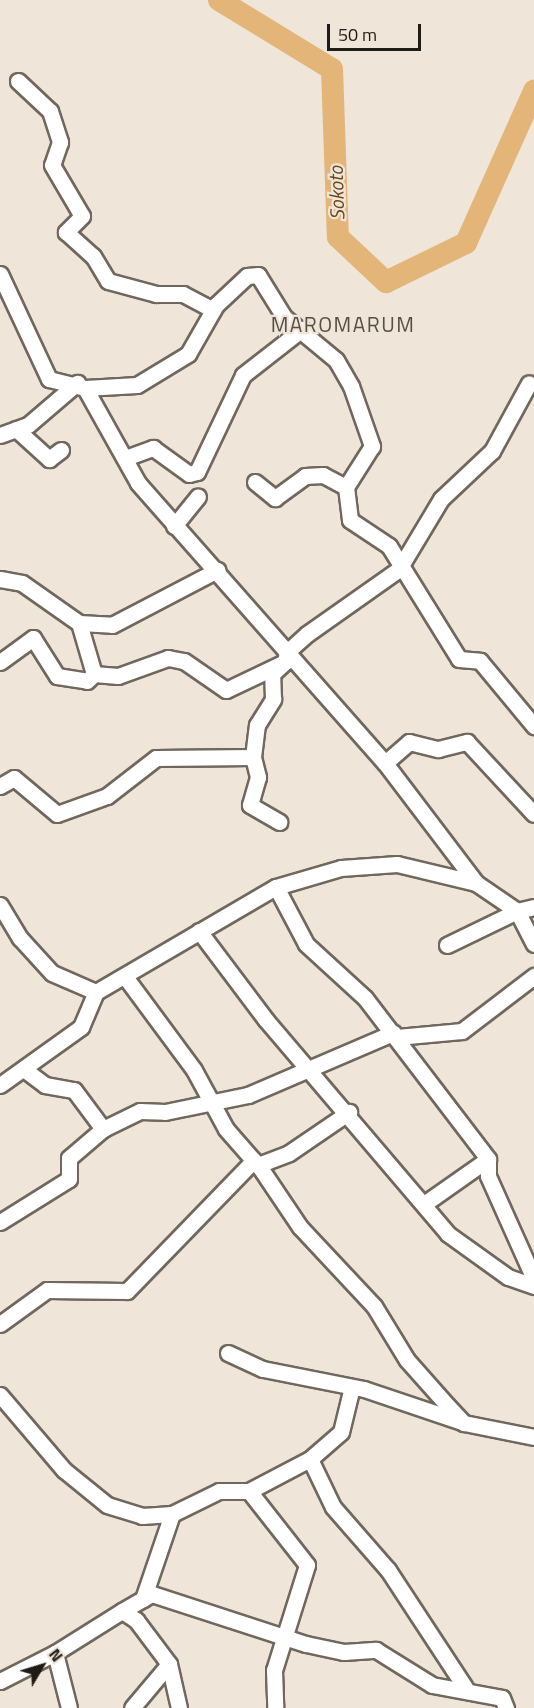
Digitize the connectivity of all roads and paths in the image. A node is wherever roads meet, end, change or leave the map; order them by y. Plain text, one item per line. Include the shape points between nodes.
1 (18, 81) dead end
2 (0, 274) edge
3 (213, 310) junction
4 (302, 329) junction
5 (530, 383) dead end
6 (81, 386) junction
7 (16, 429) junction
8 (0, 435) edge
9 (61, 450) dead end
10 (128, 457) junction
11 (255, 482) dead end
12 (346, 487) junction
13 (198, 496) dead end
14 (174, 526) junction
15 (399, 568) junction
16 (217, 570) junction
17 (0, 579) edge
18 (79, 623) junction
19 (286, 657) junction
20 (0, 662) edge
21 (94, 674) junction
22 (534, 726) edge
23 (253, 757) junction
24 (385, 763) junction
25 (0, 786) edge
26 (534, 814) edge
27 (279, 822) dead end
28 (476, 883) junction
29 (276, 887) junction
30 (0, 905) edge
31 (534, 906) edge
32 (517, 911) junction
33 (199, 931) junction
34 (534, 944) edge
35 (447, 945) dead end
36 (534, 976) edge
37 (126, 978) junction
38 (96, 992) junction
39 (395, 1035) junction
40 (311, 1069) junction
41 (25, 1070) junction
42 (0, 1085) edge
43 (211, 1101) junction
44 (349, 1112) junction
45 (103, 1129) junction
46 (488, 1159) junction
47 (256, 1162) junction
48 (424, 1204) junction
49 (0, 1222) edge
50 (534, 1279) edge
51 (534, 1286) edge
52 (0, 1324) edge
53 (228, 1353) dead end
54 (352, 1387) junction
55 (0, 1395) edge
56 (464, 1423) junction
57 (534, 1437) edge
58 (310, 1459) junction
59 (284, 1472) junction
60 (317, 1480) junction
61 (249, 1491) junction
62 (172, 1514) junction
63 (143, 1599) junction
64 (122, 1611) junction
65 (282, 1636) junction
66 (55, 1653) junction
67 (169, 1664) junction
68 (0, 1681) edge
69 (465, 1688) junction
70 (69, 1708) edge
71 (132, 1708) edge
72 (179, 1708) edge
73 (275, 1708) edge
74 (506, 1708) edge

1 - 3 street via 50,111 60,142 52,165 82,216 66,232 93,256 108,281 156,294 183,294
2 - 6 street via 17,301 38,366 54,382
3 - 4 street via 247,276 258,275 284,317
3 - 6 street via 188,354 157,374 137,385
4 - 10 street via 243,375 197,472 189,474 153,448
4 - 12 street via 345,374 372,447
5 - 15 street via 492,451 441,499
6 - 7 street
6 - 10 street
7 - 8 street
7 - 9 street via 49,459
10 - 14 street via 138,483
11 - 12 street via 274,498 305,477 323,475
12 - 15 street via 350,520 389,546
13 - 14 street
14 - 16 street
15 - 19 street
15 - 22 street via 459,659 480,660
16 - 18 street via 129,619 112,625
16 - 19 street
17 - 18 street via 22,583
18 - 21 street
19 - 21 street via 226,690 184,662 168,658 137,665 118,676
19 - 23 street via 272,674 273,699 257,725
19 - 24 street
20 - 21 street via 33,638 57,676 87,681
23 - 25 street via 156,758 107,796 57,814 14,778
23 - 27 street via 258,777 250,805
24 - 26 street via 409,742 438,749 467,742
24 - 28 street
28 - 29 street via 397,864 340,868
28 - 32 street
29 - 33 street
29 - 39 street via 306,944 365,998
30 - 38 street via 20,938 52,973
31 - 32 street
32 - 34 street
32 - 35 street
33 - 37 street
33 - 40 street
36 - 39 street via 462,1030
37 - 38 street
37 - 43 street
38 - 41 street via 81,1027
39 - 40 street
39 - 46 street
40 - 43 street via 287,1083
40 - 44 street
41 - 42 street
41 - 45 street via 45,1085 74,1090
43 - 45 street via 165,1112 140,1111
43 - 47 street via 226,1129
44 - 47 street via 289,1153
44 - 48 street
45 - 49 street via 69,1158 69,1179
46 - 48 street
46 - 50 street via 489,1176
47 - 52 street via 127,1290 47,1290
47 - 56 street via 300,1227 360,1288 407,1360
48 - 51 street via 448,1234 508,1277
53 - 54 street via 263,1369
54 - 56 street
54 - 58 street via 350,1410 341,1432
55 - 62 street via 64,1470 107,1505 142,1516
56 - 57 street
58 - 59 street
58 - 60 street
59 - 60 street
59 - 61 street
60 - 69 street via 388,1570
61 - 62 street via 219,1491
61 - 65 street via 307,1565
62 - 63 street
63 - 64 street
63 - 65 street via 152,1594 186,1603 214,1617
64 - 66 street
64 - 67 street via 136,1620
65 - 69 street via 344,1652 376,1650 432,1685
65 - 73 street via 274,1670
66 - 68 street
66 - 70 street
67 - 71 street
67 - 72 street
69 - 74 street via 502,1698

